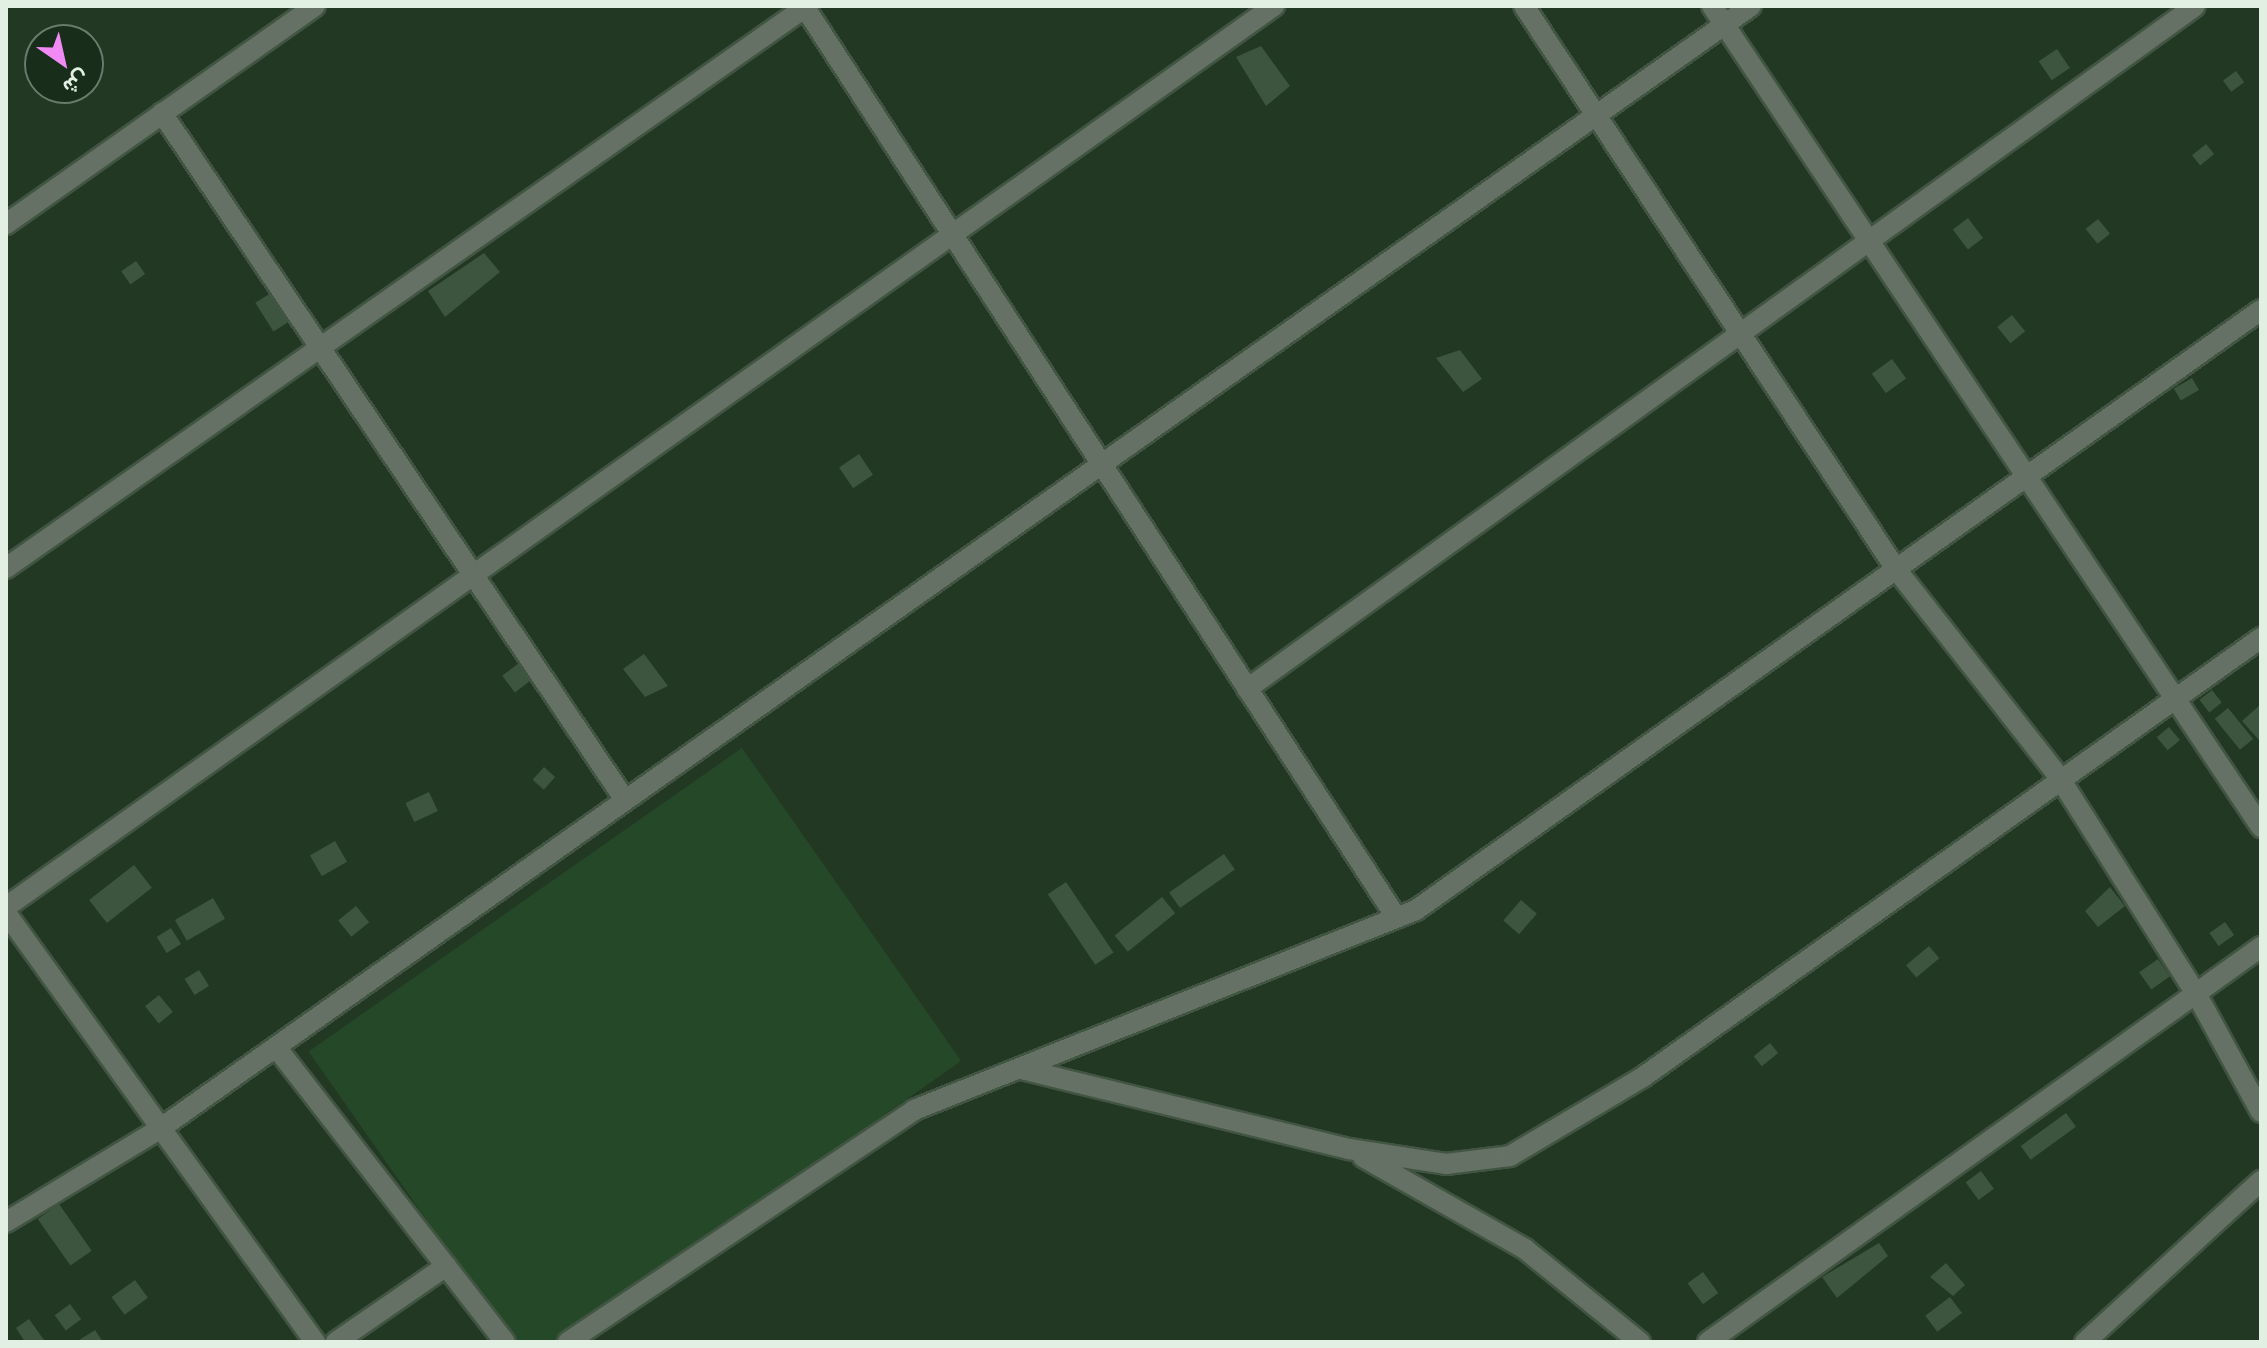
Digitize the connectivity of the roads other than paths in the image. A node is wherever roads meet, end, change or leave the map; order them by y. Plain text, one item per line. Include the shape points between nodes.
1 (315, 6) edge
2 (805, 6) edge
3 (1274, 6) edge
4 (1524, 6) edge
5 (1712, 6) edge
6 (1751, 6) edge
7 (2195, 6) edge
8 (1724, 25) junction
9 (162, 113) junction
10 (1596, 115) junction
11 (6, 224) edge
12 (952, 235) junction
13 (1868, 239) junction
14 (2261, 310) edge
15 (1739, 331) junction
16 (320, 347) junction
17 (1101, 464) junction
18 (2026, 477) junction
19 (6, 568) edge
20 (1896, 569) junction
21 (473, 574) junction
22 (2261, 638) edge
23 (1247, 689) junction
24 (2175, 699) junction
25 (2059, 777) junction
26 (625, 800) junction
27 (2261, 827) edge
28 (6, 907) edge
29 (6, 913) edge
30 (1396, 917) junction
31 (2261, 947) edge
32 (2198, 997) junction
33 (276, 1047) junction
34 (1021, 1069) junction
35 (2261, 1112) edge
36 (161, 1128) junction
37 (1349, 1149) junction
38 (2261, 1181) edge
39 (6, 1222) edge
40 (446, 1266) junction
41 (315, 1342) edge
42 (336, 1342) edge
43 (505, 1342) edge
44 (568, 1342) edge
45 (1640, 1342) edge
46 (1708, 1342) edge
47 (2085, 1342) edge

1 - 9 street
2 - 12 street
2 - 16 street
3 - 12 street
4 - 10 street
5 - 8 street
6 - 8 street
7 - 13 street
8 - 10 street
8 - 13 street
9 - 11 street
9 - 16 street
10 - 15 street
10 - 17 street
12 - 17 street
12 - 21 street
13 - 15 street
13 - 18 street
14 - 18 street
15 - 20 street
15 - 23 street
16 - 19 street
16 - 21 street
17 - 23 street
17 - 26 street
18 - 20 street
18 - 24 street
20 - 25 street
20 - 30 street via 1416,910
21 - 26 street
21 - 28 street
22 - 24 street
23 - 30 street
24 - 25 street
24 - 27 street
25 - 32 street
25 - 37 street via 1563,1129 1510,1156 1446,1164
26 - 33 street
29 - 36 street
30 - 34 street
31 - 32 street
32 - 35 street
32 - 46 street
33 - 36 street
33 - 40 street
34 - 37 street
34 - 44 street via 914,1110
36 - 39 street
36 - 41 street
37 - 45 street via 1525,1249
38 - 47 street
40 - 42 street
40 - 43 street

